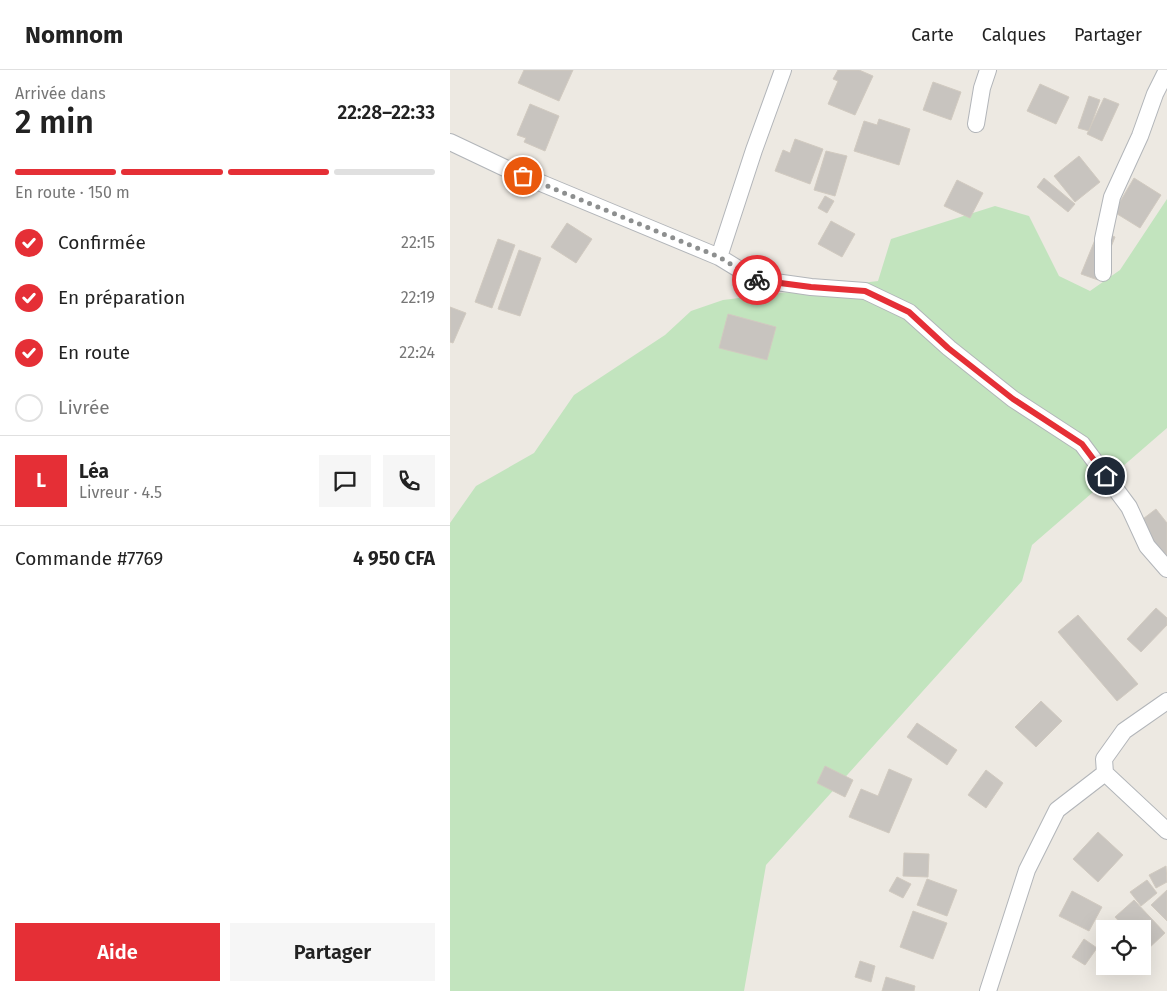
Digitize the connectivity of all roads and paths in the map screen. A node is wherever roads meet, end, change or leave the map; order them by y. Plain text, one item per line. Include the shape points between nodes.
1 (783, 70) edge
2 (988, 70) edge
3 (1167, 70) edge
4 (976, 124) dead end
5 (450, 142) edge
6 (719, 257) junction
7 (1103, 272) dead end
8 (1167, 569) edge
9 (1167, 701) edge
10 (1105, 773) junction
11 (1167, 830) edge
12 (988, 991) edge

1 - 6 street
2 - 4 street
3 - 7 street via 1112,197 1104,239
5 - 6 street
6 - 8 street via 755,279 865,291 909,312 948,348 1013,399 1082,444 1129,507 1147,546
9 - 10 street via 1124,731 1104,759
10 - 11 street
10 - 12 street via 1057,810 1027,870

